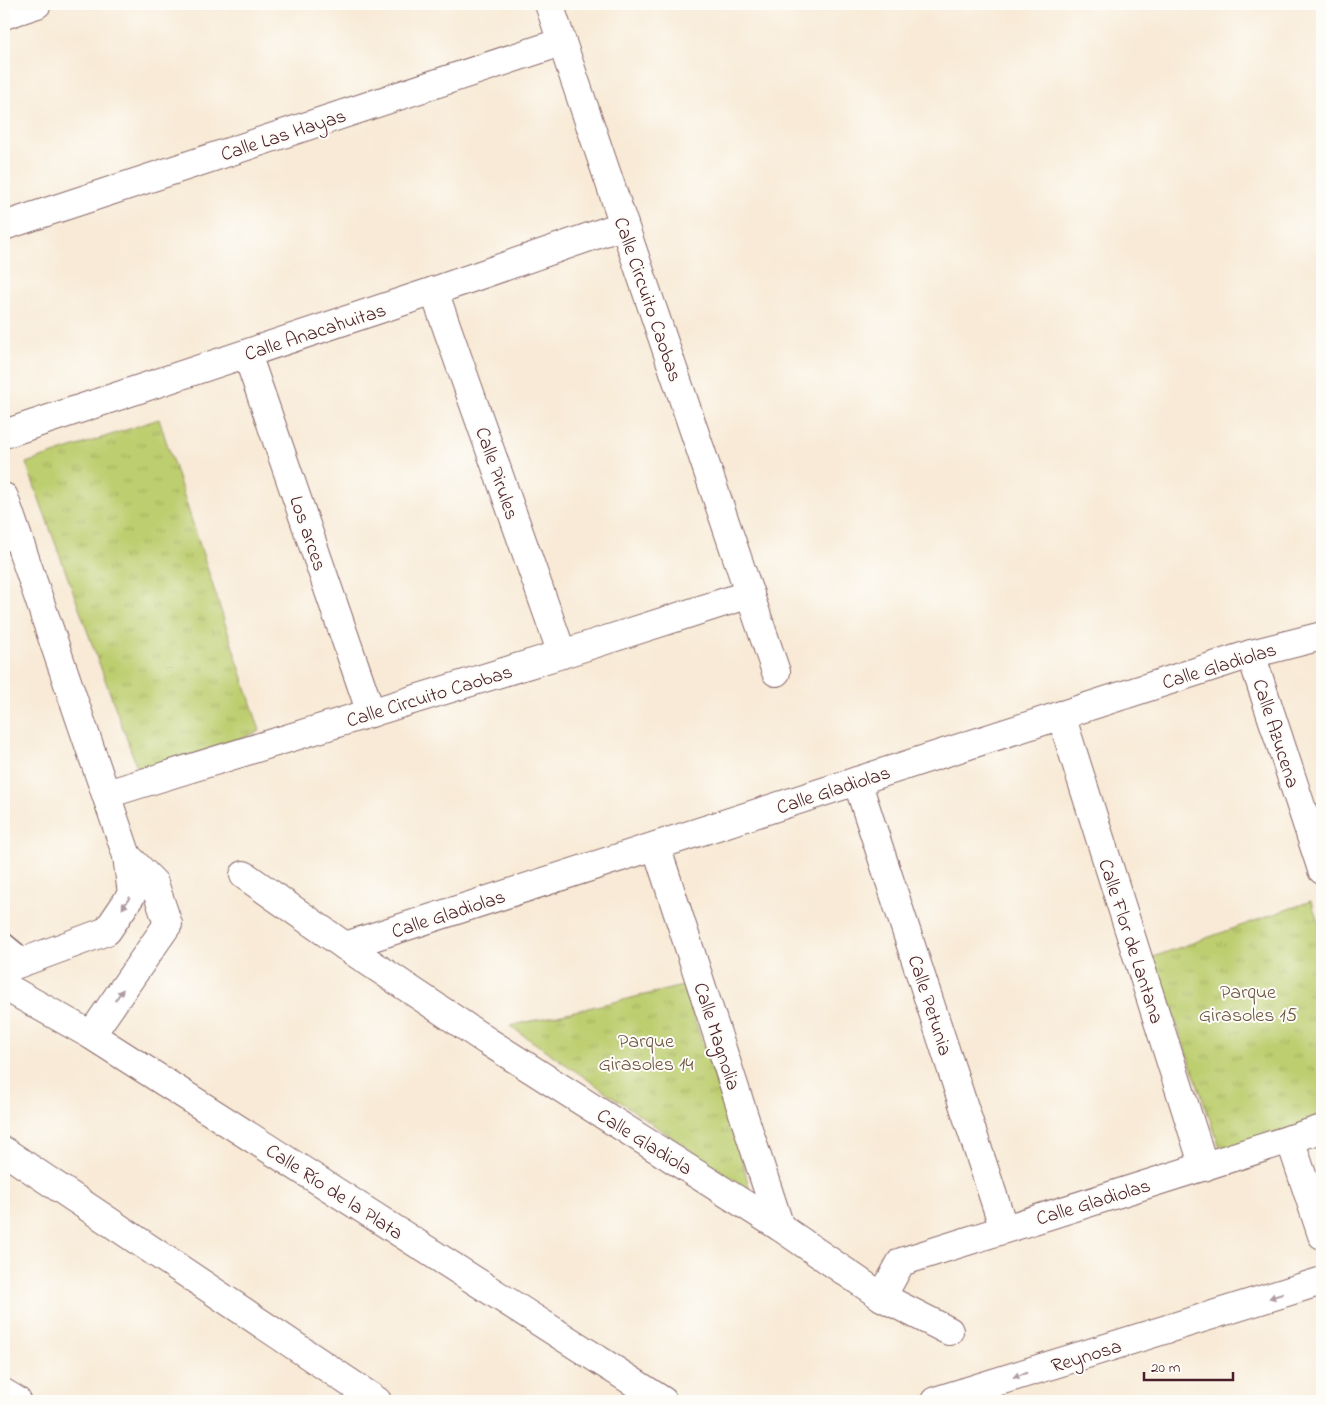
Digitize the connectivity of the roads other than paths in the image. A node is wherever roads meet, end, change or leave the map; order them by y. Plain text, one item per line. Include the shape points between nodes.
1 (37, 4) edge
2 (549, 4) edge
3 (4, 15) edge
4 (562, 42) junction
5 (624, 225) junction
6 (4, 226) edge
7 (434, 291) junction
8 (247, 354) junction
9 (4, 434) edge
10 (4, 498) edge
11 (750, 594) junction
12 (1322, 636) edge
13 (562, 654) junction
14 (1251, 654) junction
15 (776, 672) dead end
16 (372, 713) junction
17 (1061, 715) junction
18 (857, 781) junction
19 (107, 794) junction
20 (656, 846) junction
21 (127, 856) junction
22 (1322, 870) edge
23 (244, 875) dead end
24 (4, 940) edge
25 (346, 946) junction
26 (16, 964) edge
27 (4, 986) edge
28 (91, 1035) junction
29 (1322, 1129) edge
30 (1290, 1139) junction
31 (4, 1150) edge
32 (1204, 1167) junction
33 (780, 1227) junction
34 (1004, 1229) junction
35 (1322, 1235) edge
36 (1322, 1281) edge
37 (882, 1297) junction
38 (949, 1331) dead end
39 (4, 1393) edge
40 (17, 1401) edge
41 (377, 1401) edge
42 (664, 1401) edge
43 (935, 1401) edge

1 - 3 street
2 - 4 street, Calle Circuito Caobas
4 - 5 street, Calle Circuito Caobas
4 - 6 street, Calle Las Hayas
5 - 7 street, Calle Anacahuitas
5 - 11 street, Calle Circuito Caobas
7 - 8 street, Calle Anacahuitas
7 - 13 street, Calle Pirules
8 - 9 street, Calle Anacahuitas
8 - 16 street, Los arces
10 - 19 street
11 - 13 street, Calle Circuito Caobas
11 - 15 street, Calle Circuito Caobas
12 - 14 street, Calle Gladiolas
13 - 16 street, Calle Circuito Caobas
14 - 17 street, Calle Gladiolas
14 - 22 street, Calle Azucena
16 - 19 street, Calle Circuito Caobas
17 - 18 street, Calle Gladiolas
17 - 32 street, Calle Flor de Lantana
18 - 20 street, Calle Gladiolas
18 - 34 street, Calle Petunia
19 - 21 street
20 - 25 street, Calle Gladiolas
20 - 33 street, Calle Magnolia
21 -> 26 street via 132,894 107,931
28 -> 21 street via 168,924 154,883
23 - 25 street, Calle Gladiola
24 - 26 lane
25 - 33 street, Calle Gladiola via 487,1041
27 - 28 street, Calle Río de la Plata
28 - 42 street, Calle Río de la Plata
29 - 30 street, Calle Gladiolas
30 - 32 street, Calle Gladiolas
30 - 35 street
31 - 41 street
32 - 34 street, Calle Gladiolas
33 - 37 street, Calle Gladiola
34 - 37 street, Calle Gladiolas via 901,1262
36 -> 43 street, Reynosa
37 - 38 street, Calle Gladiola
39 - 40 street

